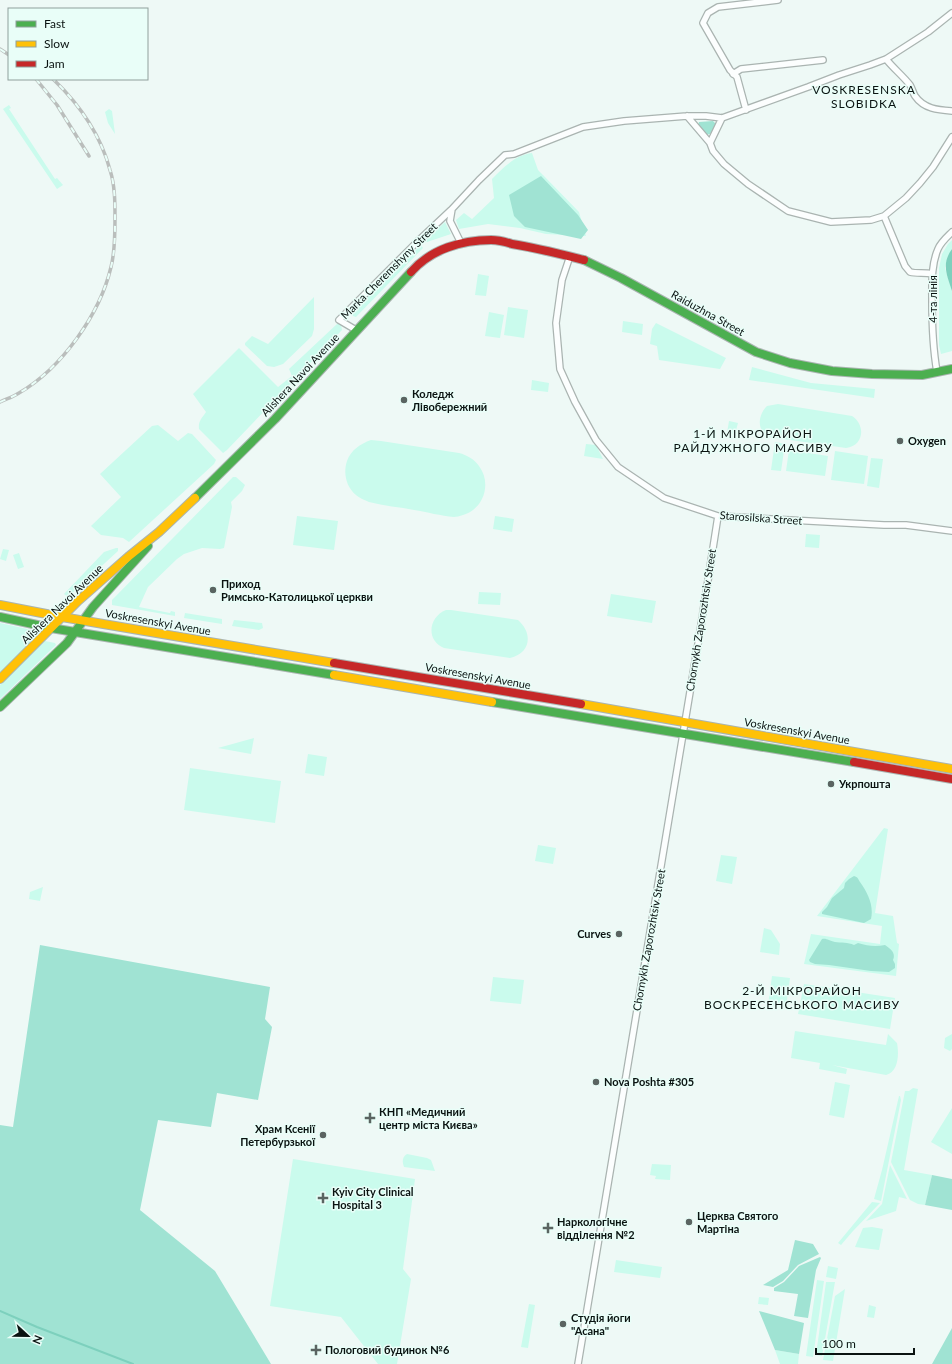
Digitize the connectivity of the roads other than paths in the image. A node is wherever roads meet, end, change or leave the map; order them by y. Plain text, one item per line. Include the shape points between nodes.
1 (778, 0) edge
2 (952, 13) edge
3 (886, 59) junction
4 (823, 60) dead end
5 (733, 74) junction
6 (746, 110) junction
7 (952, 111) edge
8 (687, 116) junction
9 (722, 118) junction
10 (952, 137) edge
11 (710, 143) junction
12 (452, 209) junction
13 (884, 216) junction
14 (952, 232) edge
15 (461, 243) junction
16 (570, 256) junction
17 (932, 274) junction
18 (356, 330) junction
19 (952, 369) edge
20 (937, 372) junction
21 (718, 516) junction
22 (952, 531) edge
23 (160, 532) junction
24 (0, 604) edge
25 (0, 617) edge
26 (62, 617) junction
27 (84, 620) junction
28 (51, 628) junction
29 (76, 632) junction
30 (0, 679) edge
31 (0, 707) edge
32 (685, 722) junction
33 (683, 734) junction
34 (952, 769) edge
35 (952, 779) edge
36 (578, 1364) edge

1 - 5 street via 718,7 708,13 703,23
2 - 3 street, Marka Cheremshyny Street
3 - 6 street, Marka Cheremshyny Street
3 - 7 street via 910,85 922,104 929,108
4 - 5 street via 741,69
5 - 6 street via 737,77
6 - 9 street, Marka Cheremshyny Street
8 - 9 street, Marka Cheremshyny Street
8 - 11 street
8 - 12 street, Marka Cheremshyny Street via 583,127 514,154 505,155
9 - 11 street
10 - 13 street via 920,183
11 - 13 street via 724,164 788,211 831,222 871,220
12 - 15 street, Marka Cheremshyny Street via 450,221
12 - 18 street, Marka Cheremshyny Street via 338,320
13 - 17 street via 905,266 910,272
14 - 17 street, 4-та лінія via 938,249
15 - 16 main road, Raiduzhna Street via 492,240
15 - 18 main road, Alishera Navoi Avenue via 439,250 415,267
16 - 20 main road, Raiduzhna Street via 587,261 621,278 762,354 832,371 922,375
16 - 21 street, Starosilska Street via 562,280 556,323 560,369 589,429 618,467 664,498
17 - 20 street, 4-та лінія via 933,352
18 - 23 main road, Alishera Navoi Avenue via 274,419
19 - 20 main road, Raiduzhna Street
21 - 22 street, Starosilska Street via 884,526 906,525
21 - 32 street, Chornykh Zaporozhtsiv Street
23 - 26 main road, Alishera Navoi Avenue via 128,557
23 - 27 main road, Alishera Navoi Avenue
24 - 26 main road, Voskresenskyi Avenue
25 - 28 main road, Voskresenskyi Avenue
26 - 27 main road, Voskresenskyi Avenue
26 - 28 main road, Alishera Navoi Avenue
27 - 29 main road, Alishera Navoi Avenue
27 - 32 main road, Voskresenskyi Avenue
28 - 29 main road, Voskresenskyi Avenue
28 - 30 main road, Alishera Navoi Avenue
29 - 31 main road, Alishera Navoi Avenue
29 - 33 main road, Voskresenskyi Avenue
32 - 33 street, Chornykh Zaporozhtsiv Street
32 - 34 main road, Voskresenskyi Avenue
33 - 35 main road, Voskresenskyi Avenue
33 - 36 street, Chornykh Zaporozhtsiv Street

